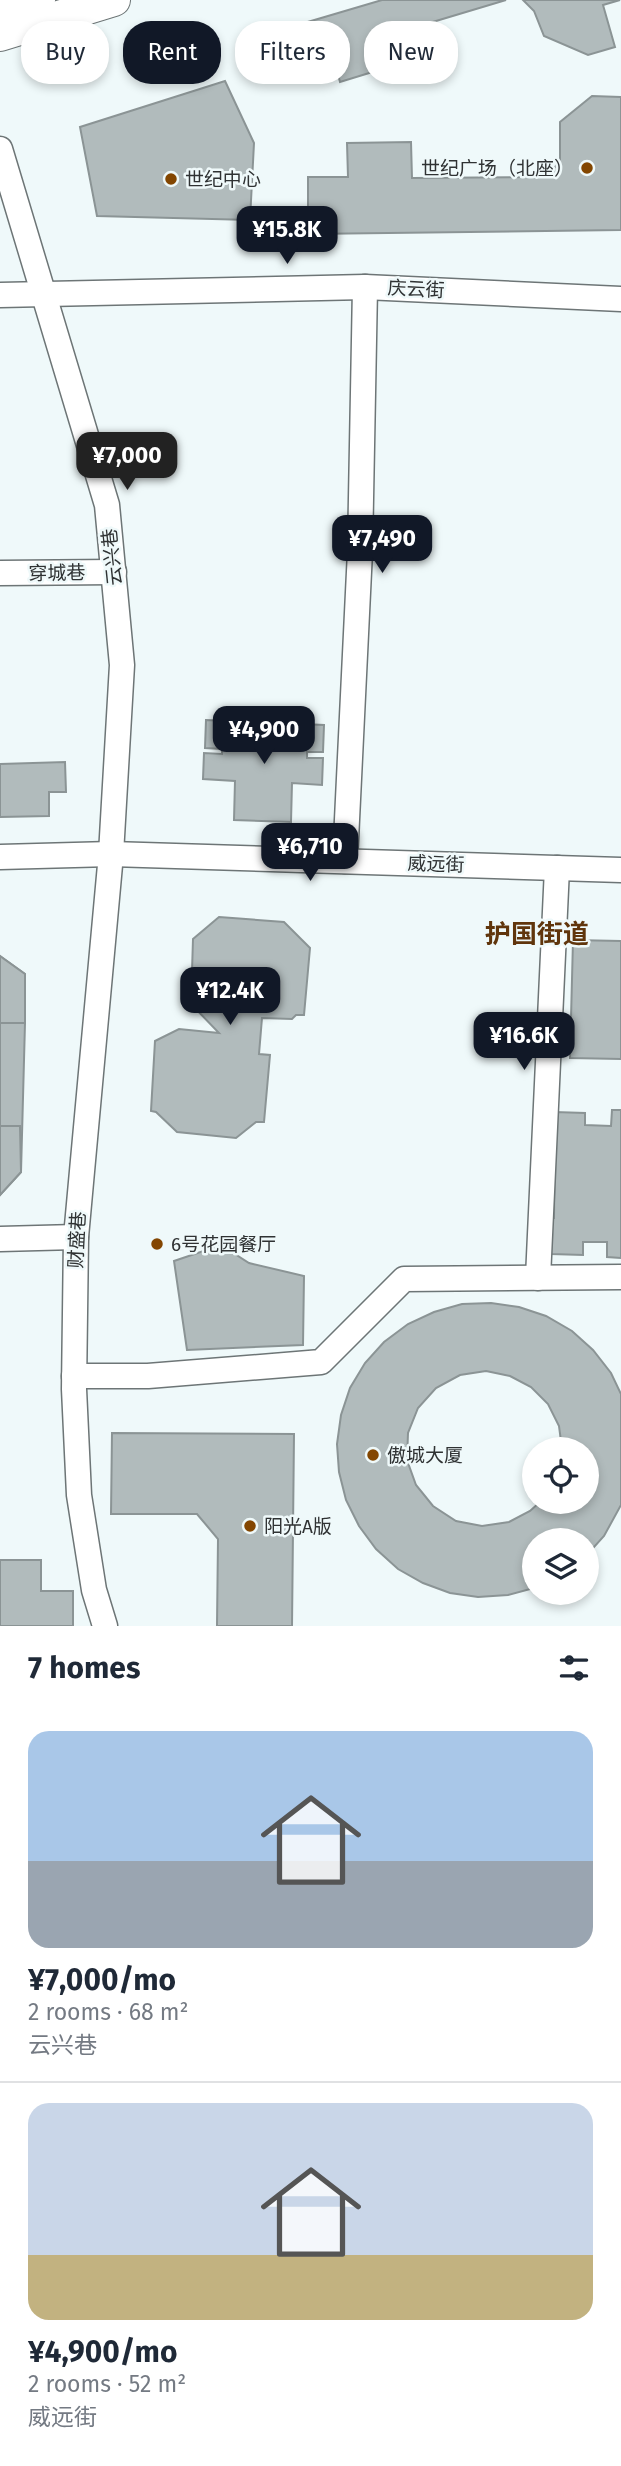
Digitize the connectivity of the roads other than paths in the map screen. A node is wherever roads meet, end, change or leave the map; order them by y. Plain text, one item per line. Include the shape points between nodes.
1 (39, 0) edge
2 (114, 0) edge
3 (0, 11) edge
4 (0, 35) edge
5 (0, 149) edge
6 (365, 287) junction
7 (0, 295) edge
8 (43, 295) junction
9 (621, 299) edge
10 (114, 572) junction
11 (0, 573) edge
12 (111, 854) junction
13 (0, 856) edge
14 (345, 861) junction
15 (556, 868) junction
16 (621, 870) edge
17 (76, 1237) junction
18 (0, 1239) edge
19 (621, 1277) edge
20 (538, 1278) junction
21 (74, 1376) junction
22 (105, 1626) edge

1 - 3 main road
2 - 4 main road
5 - 8 street, 云兴巷
6 - 8 street, 庆云街
6 - 9 street, 庆云街
6 - 14 street via 360,551
7 - 8 street, 庆云街
8 - 10 street, 云兴巷 via 107,505
10 - 11 street, 穿城巷
10 - 12 street, 云兴巷 via 122,665
12 - 13 street, 威远街
12 - 14 street, 威远街
12 - 17 street, 财盛巷
14 - 15 street, 威远街
15 - 16 street, 威远街
15 - 20 street
17 - 18 street
17 - 21 street, 财盛巷
19 - 20 street
20 - 21 street via 404,1279 321,1362 148,1376
21 - 22 street, 财盛巷 via 79,1495 94,1590

